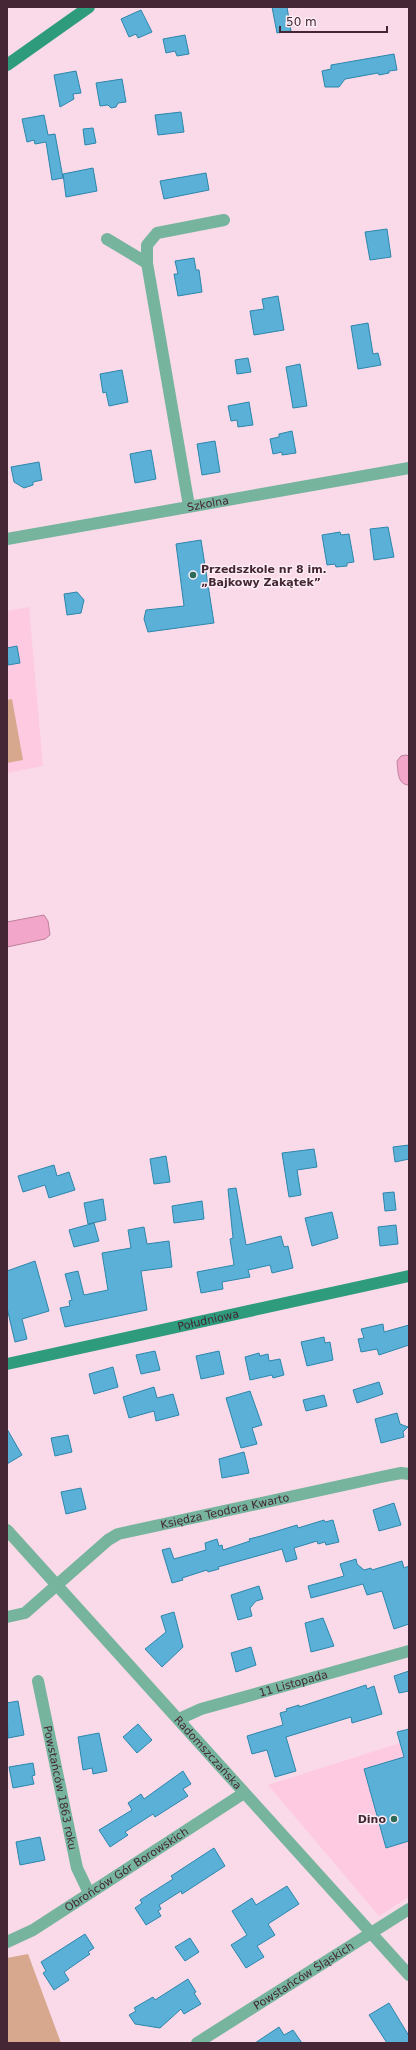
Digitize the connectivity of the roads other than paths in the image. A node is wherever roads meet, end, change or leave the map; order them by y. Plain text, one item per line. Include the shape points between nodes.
1 (89, 7) edge
2 (7, 65) edge
3 (224, 220) dead end
4 (107, 240) dead end
5 (147, 263) junction
6 (409, 468) edge
7 (189, 506) junction
8 (7, 539) edge
9 (409, 1276) edge
10 (7, 1364) edge
11 (409, 1474) edge
12 (7, 1530) edge
13 (58, 1585) junction
14 (7, 1617) edge
15 (409, 1651) edge
16 (38, 1681) dead end
17 (178, 1719) junction
18 (244, 1792) junction
19 (89, 1893) junction
20 (409, 1909) edge
21 (370, 1932) junction
22 (7, 1942) edge
23 (409, 1975) edge
24 (197, 2043) edge

1 - 2 street
3 - 5 street via 157,233 147,245
4 - 5 street
5 - 7 street
6 - 7 street, Szkolna
7 - 8 street, Szkolna
9 - 10 street, Południowa
11 - 13 street, Księdza Teodora Kwarto via 381,1477 118,1534
12 - 13 street, Radomszczańska
13 - 14 street via 25,1613
13 - 17 street, Radomszczańska
15 - 17 street, 11 Listopada via 201,1709
16 - 19 street, Powstańców 1863 roku via 77,1868
17 - 18 street, Radomszczańska
18 - 19 street, Obrońców Gór Borowskich
18 - 21 street, Radomszczańska
19 - 22 street, Obrońców Gór Borowskich via 33,1930
20 - 21 street, Powstańców Śląskich
21 - 23 street, Radomszczańska
21 - 24 street, Powstańców Śląskich

